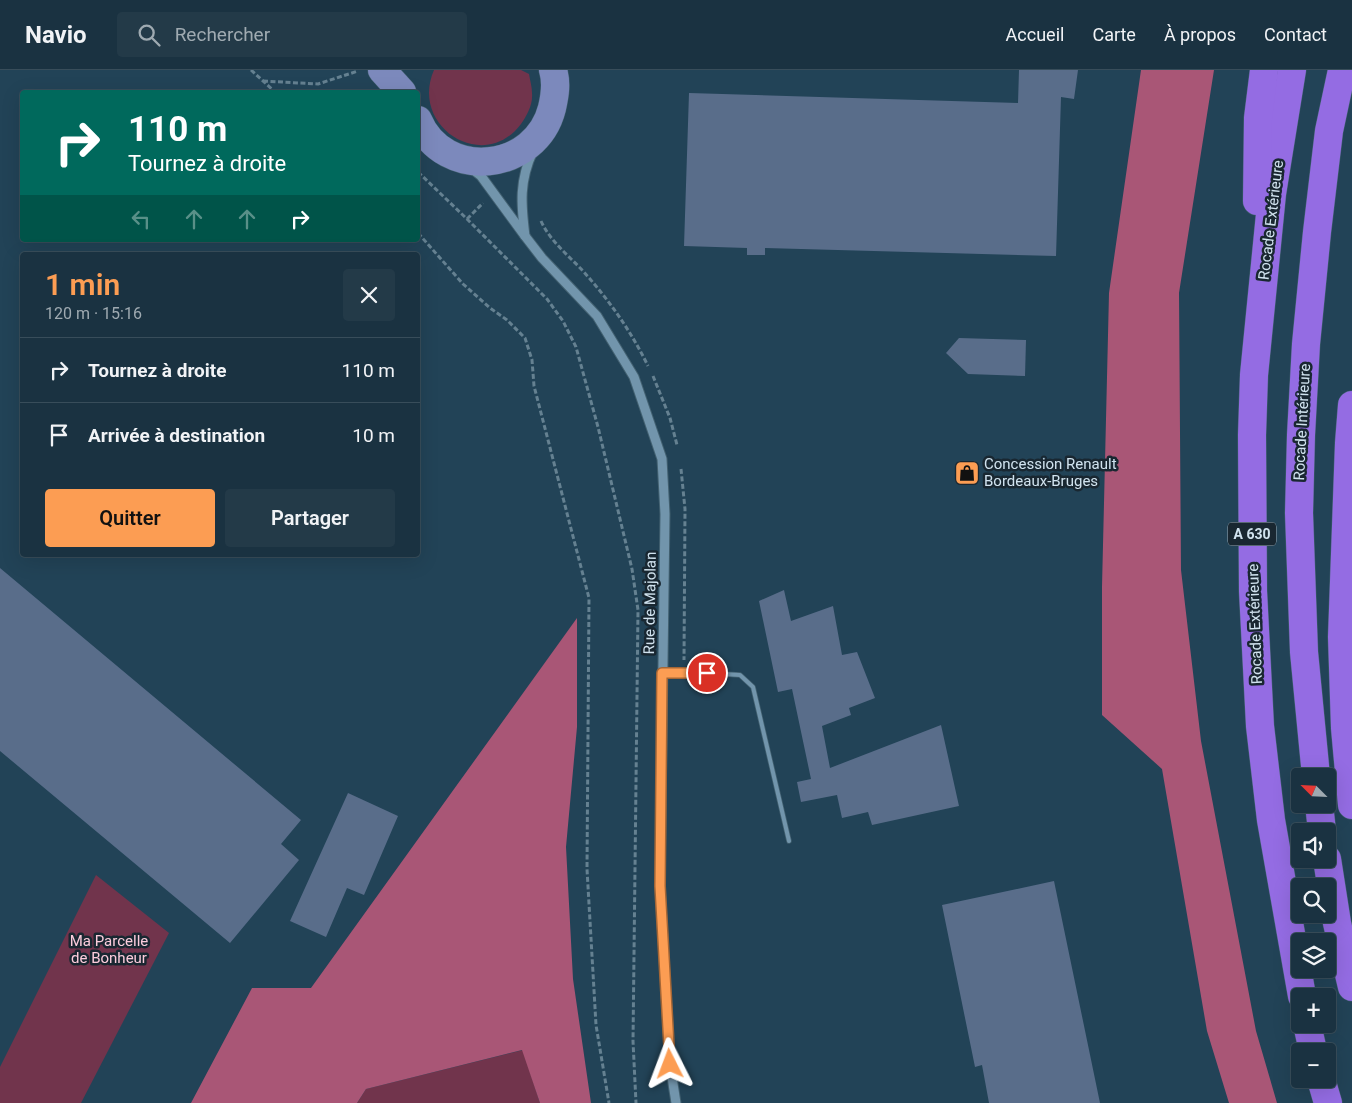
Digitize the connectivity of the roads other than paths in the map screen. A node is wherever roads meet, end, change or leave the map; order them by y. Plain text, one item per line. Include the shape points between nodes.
1 (382, 70) edge
2 (413, 70) edge
3 (553, 70) edge
4 (1264, 70) edge
5 (1292, 70) edge
6 (1342, 70) edge
7 (400, 90) edge
8 (411, 90) edge
9 (420, 126) edge
10 (540, 134) junction
11 (458, 158) junction
12 (524, 236) junction
13 (1254, 375) junction
14 (1352, 405) edge
15 (662, 673) junction
16 (1315, 768) edge
17 (1352, 805) edge
18 (789, 841) dead end
19 (1328, 868) edge
20 (1352, 987) edge
21 (1301, 988) edge
22 (1324, 1088) edge
23 (676, 1103) edge
24 (1328, 1103) edge

1 - 7 main road
2 - 8 main road
3 - 10 main road via 555,98 550,118
4 - 13 highway via 1258,118
5 - 13 highway, Rocade Extérieure / A 630 via 1272,194
6 - 16 highway, Rocade Intérieure via 1329,131 1317,232 1301,435 1299,513 1304,652
9 - 11 main road via 437,147
10 - 11 main road via 524,150 503,160 480,162
10 - 12 street via 522,183
11 - 12 street, Rue de Majolan via 482,176
12 - 15 street, Rue de Majolan via 597,316 634,376 662,459 665,514
13 - 21 highway, Rocade Extérieure / A 630 via 1252,591 1260,726 1271,820
14 - 17 highway via 1342,637
15 - 18 lane via 740,676 753,687
15 - 23 street, Rue de Majolan via 660,886 670,1064
19 - 20 highway
22 - 24 highway

